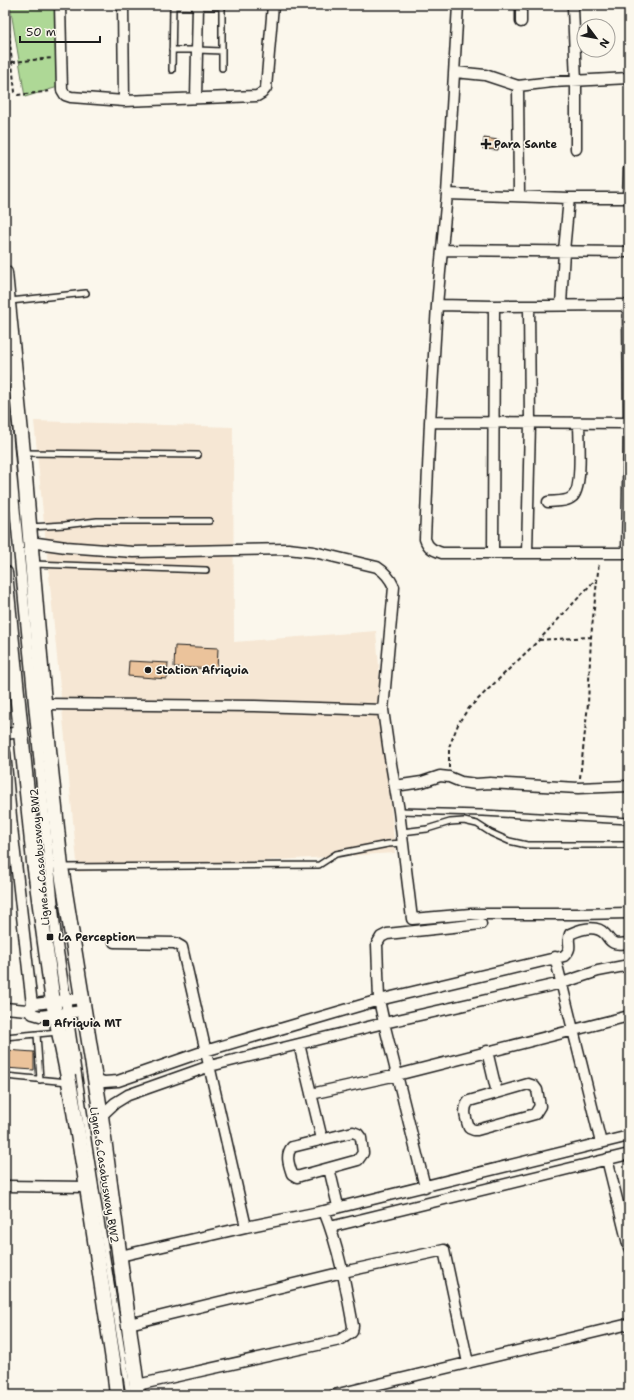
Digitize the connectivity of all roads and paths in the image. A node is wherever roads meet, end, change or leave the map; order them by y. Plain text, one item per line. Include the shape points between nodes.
1 (6, 5) edge
2 (60, 5) edge
3 (123, 5) edge
4 (273, 5) edge
5 (458, 5) edge
6 (521, 5) edge
7 (173, 6) edge
8 (198, 6) edge
9 (222, 6) edge
10 (573, 6) dead end
11 (521, 22) dead end
12 (172, 50) junction
13 (197, 50) junction
14 (222, 51) junction
15 (61, 57) junction
16 (12, 63) junction
17 (5, 64) edge
18 (222, 68) dead end
19 (172, 70) dead end
20 (455, 72) junction
21 (629, 78) edge
22 (576, 82) junction
23 (518, 86) junction
24 (62, 90) junction
25 (196, 98) junction
26 (124, 101) junction
27 (576, 149) dead end
28 (629, 169) edge
29 (447, 194) junction
30 (519, 196) junction
31 (569, 198) junction
32 (629, 198) edge
33 (442, 250) junction
34 (564, 251) junction
35 (629, 252) edge
36 (5, 273) edge
37 (86, 293) dead end
38 (8, 302) junction
39 (437, 305) junction
40 (561, 305) junction
41 (494, 306) junction
42 (529, 306) junction
43 (5, 385) edge
44 (430, 422) junction
45 (494, 423) junction
46 (530, 423) junction
47 (579, 423) junction
48 (629, 423) edge
49 (5, 430) edge
50 (23, 453) junction
51 (198, 455) dead end
52 (548, 502) dead end
53 (209, 521) dead end
54 (28, 527) junction
55 (30, 542) junction
56 (493, 553) junction
57 (527, 553) junction
58 (601, 553) junction
59 (628, 553) edge
60 (32, 564) junction
61 (206, 570) dead end
62 (5, 573) edge
63 (596, 579) junction
64 (591, 637) junction
65 (538, 640) junction
66 (44, 704) junction
67 (383, 710) junction
68 (22, 732) junction
69 (5, 734) edge
70 (5, 753) edge
71 (449, 777) junction
72 (395, 786) junction
73 (629, 786) edge
74 (578, 788) junction
75 (399, 811) junction
76 (8, 813) edge
77 (629, 821) edge
78 (8, 827) edge
79 (403, 838) junction
80 (629, 845) edge
81 (61, 867) junction
82 (629, 913) edge
83 (480, 924) dead end
84 (114, 942) dead end
85 (629, 943) edge
86 (556, 957) junction
87 (629, 965) edge
88 (562, 982) junction
89 (380, 1000) junction
90 (82, 1004) junction
91 (62, 1007) junction
92 (5, 1008) edge
93 (29, 1008) junction
94 (629, 1016) edge
95 (384, 1023) junction
96 (573, 1030) junction
97 (59, 1032) junction
98 (37, 1034) junction
99 (5, 1037) edge
100 (299, 1044) junction
101 (205, 1051) junction
102 (487, 1052) junction
103 (210, 1066) junction
104 (397, 1075) junction
105 (5, 1076) edge
106 (95, 1079) junction
107 (123, 1079) junction
108 (40, 1080) junction
109 (69, 1082) junction
110 (497, 1093) junction
111 (311, 1094) junction
112 (128, 1095) junction
113 (101, 1116) junction
114 (629, 1136) edge
115 (322, 1140) junction
116 (600, 1143) junction
117 (629, 1154) edge
118 (607, 1159) junction
119 (329, 1168) junction
120 (5, 1186) edge
121 (87, 1187) junction
122 (425, 1187) junction
123 (338, 1206) junction
124 (324, 1211) junction
125 (246, 1227) junction
126 (330, 1227) junction
127 (629, 1248) edge
128 (120, 1256) junction
129 (343, 1272) junction
130 (129, 1324) junction
131 (629, 1324) edge
132 (468, 1363) junction
133 (368, 1391) edge
134 (135, 1392) edge
135 (117, 1395) edge
136 (124, 1395) edge
137 (334, 1395) edge

1 - 16 path
2 - 15 street
3 - 26 street
4 - 25 street via 266,88 262,93 257,96
5 - 20 street
6 - 11 street
7 - 8 lane
7 - 12 lane
8 - 9 lane
8 - 13 street
9 - 14 lane
10 - 22 street
12 - 13 lane
12 - 19 lane
13 - 14 lane
13 - 25 street
14 - 18 lane
15 - 16 path
15 - 24 street
16 - 17 path
16 - 24 path via 16,94
20 - 23 street via 485,75
20 - 29 street
21 - 22 street
22 - 23 street
22 - 27 street
23 - 30 street
24 - 26 street via 65,95 71,97
25 - 26 street
28 - 32 street
29 - 30 street
29 - 33 street
30 - 31 street
31 - 32 street
31 - 34 street
33 - 34 street
33 - 39 street
34 - 35 street
34 - 40 street
36 - 38 main road
37 - 38 lane
38 - 50 main road
39 - 41 street
39 - 44 street
40 - 42 street
40 - 48 street via 623,305 628,310
41 - 42 street
41 - 45 street
42 - 46 street
43 - 91 lane, Ligne 6 Casabusway BW2 via 58,934
44 - 45 street
44 - 56 street via 425,539 427,545 442,553
45 - 46 street
45 - 56 street
46 - 47 street
46 - 57 street
47 - 48 street
47 - 52 street via 578,489 570,499
48 - 59 street
49 - 91 lane, Ligne 6 Casabusway BW2
50 - 51 lane
50 - 54 main road
53 - 54 lane via 98,521
54 - 55 main road
55 - 60 main road
55 - 67 street via 133,552 303,550 377,567 384,571 394,587
56 - 57 street
57 - 58 street
58 - 59 street
58 - 63 path
60 - 61 lane
60 - 66 main road
62 - 68 main road
63 - 64 path
63 - 65 path
64 - 65 path
64 - 74 path via 588,704
65 - 71 path via 473,703 459,722 449,747
66 - 67 street
66 - 81 main road
67 - 72 street
68 - 69 street
68 - 91 main road via 34,862
70 - 76 street
71 - 72 street via 440,776
71 - 74 street via 476,784
72 - 75 street
73 - 74 street
75 - 77 lane
75 - 79 street
76 - 78 street
78 - 93 street
79 - 80 lane via 450,822 464,821 477,824 500,838 517,844
79 - 81 lane via 388,844 336,854 319,866
79 - 82 street via 412,919 471,914
81 - 90 main road
83 - 89 street via 387,934 381,937 377,949
84 - 101 street via 175,943 182,947
85 - 86 street via 615,944 599,929 588,928 570,934 568,952 564,956
86 - 88 street
86 - 89 street
87 - 88 street
88 - 95 street
88 - 96 street
89 - 95 street
89 - 101 street
90 - 91 street
90 - 106 main road
91 - 93 street
91 - 97 main road
91 - 134 lane, Ligne 6 Casabusway BW2
91 - 136 lane, Ligne 6 Casabusway BW2
92 - 93 street
94 - 96 street
95 - 100 street
95 - 104 street
96 - 102 street
96 - 116 street
97 - 98 lane
97 - 109 main road
98 - 99 lane
98 - 108 lane
100 - 103 street
100 - 111 street
101 - 103 street
101 - 107 street
102 - 104 street
102 - 110 street
103 - 112 street
103 - 125 street
104 - 111 street
104 - 122 street
105 - 108 lane
106 - 107 street via 109,1082
106 - 113 main road
107 - 112 street
108 - 109 lane
109 - 121 main road
110 - 110 street via 472,1099 466,1104 464,1111 471,1129 477,1130 532,1115 540,1106 537,1090 531,1084
111 - 115 street
112 - 113 street via 114,1103
113 - 128 main road
114 - 116 street
115 - 119 street via 352,1132 361,1138 363,1153 358,1160
115 - 119 street via 292,1147 289,1150 291,1172 297,1177
116 - 122 street
117 - 118 street
118 - 126 street
118 - 127 street
119 - 123 street
120 - 121 street
121 - 135 main road
122 - 123 street
123 - 124 street
124 - 125 street
124 - 126 street
125 - 128 street
126 - 129 street
128 - 130 main road
129 - 130 street
129 - 132 street via 444,1250
129 - 134 street via 353,1326 352,1332 347,1336 340,1340
130 - 134 main road
131 - 132 street
132 - 133 street
133 - 137 street

